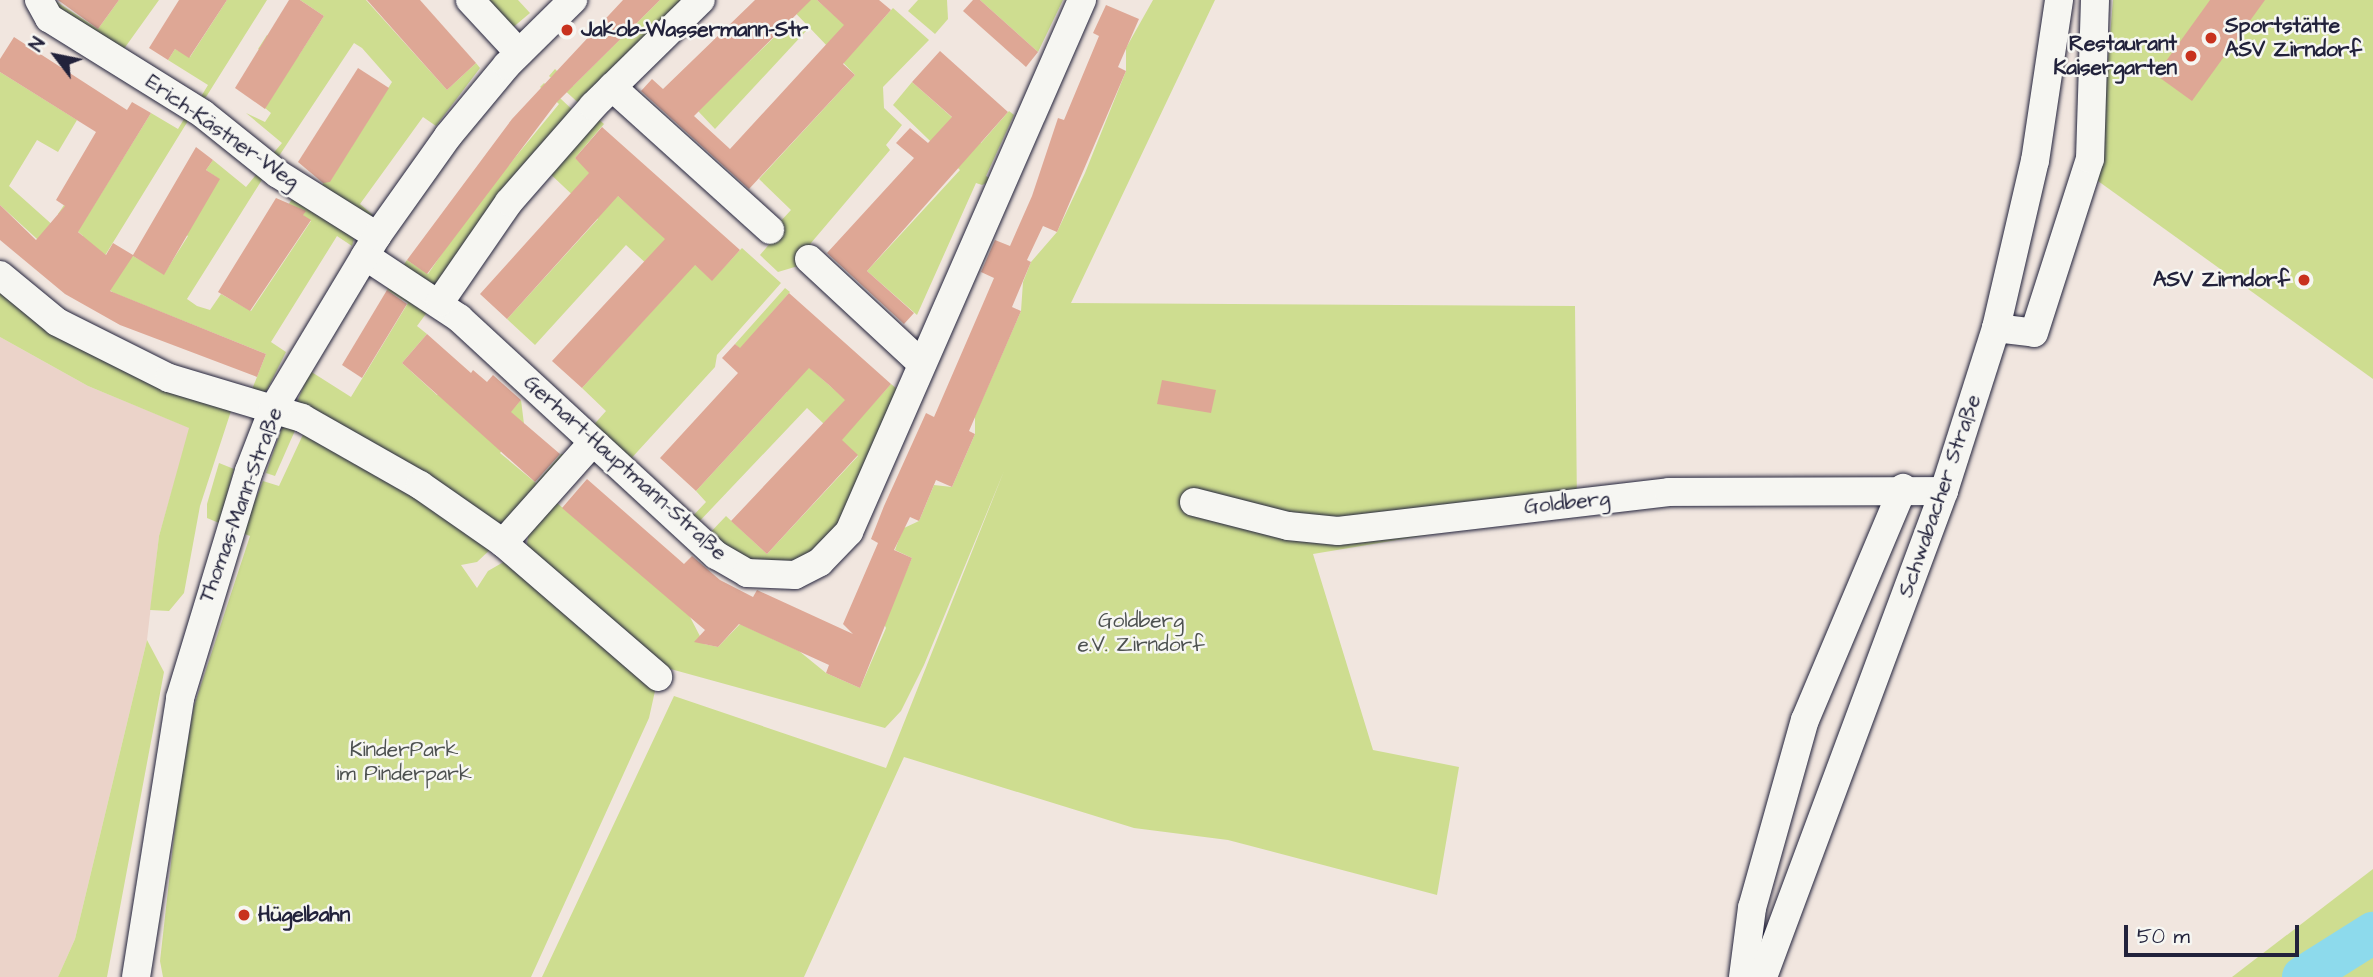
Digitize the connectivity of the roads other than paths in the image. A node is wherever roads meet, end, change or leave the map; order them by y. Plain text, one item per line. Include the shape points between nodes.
1 (39, 0) edge
2 (470, 0) edge
3 (573, 0) edge
4 (701, 0) edge
5 (1082, 0) edge
6 (2059, 0) edge
7 (2095, 0) edge
8 (519, 53) junction
9 (612, 87) junction
10 (770, 230) dead end
11 (371, 246) junction
12 (809, 259) dead end
13 (0, 275) edge
14 (440, 302) junction
15 (1996, 328) junction
16 (922, 364) junction
17 (273, 409) junction
18 (592, 443) junction
19 (1903, 488) junction
20 (1944, 491) junction
21 (1194, 502) dead end
22 (503, 543) junction
23 (658, 677) dead end
24 (136, 977) edge
25 (1743, 977) edge
26 (1763, 977) edge

1 - 11 street, Erich-Kästner-Weg via 49,18 203,114
2 - 8 street
3 - 8 street, Thomas-Mann-Straße
4 - 9 street
5 - 16 street, Gerhart-Hauptmann-Straße
6 - 15 street, Schwabacher Straße via 2035,160
7 - 15 street via 2090,159 2034,333
8 - 11 street, Thomas-Mann-Straße via 448,136
9 - 10 street
9 - 14 street via 509,202
11 - 14 street, Gerhart-Hauptmann-Straße
11 - 17 street, Thomas-Mann-Straße
12 - 16 street
13 - 17 street via 57,322 157,372
14 - 18 street, Gerhart-Hauptmann-Straße
15 - 20 street, Schwabacher Straße
16 - 18 street, Gerhart-Hauptmann-Straße via 849,532 820,562 795,575 747,573 716,555
17 - 22 street via 302,418 420,485
17 - 24 street, Thomas-Mann-Straße via 236,510 180,698
18 - 22 street
19 - 20 street, Goldberg
19 - 21 street, Goldberg via 1669,492 1338,531 1288,526
19 - 25 street via 1805,720 1752,908
20 - 26 street, Schwabacher Straße
22 - 23 street

